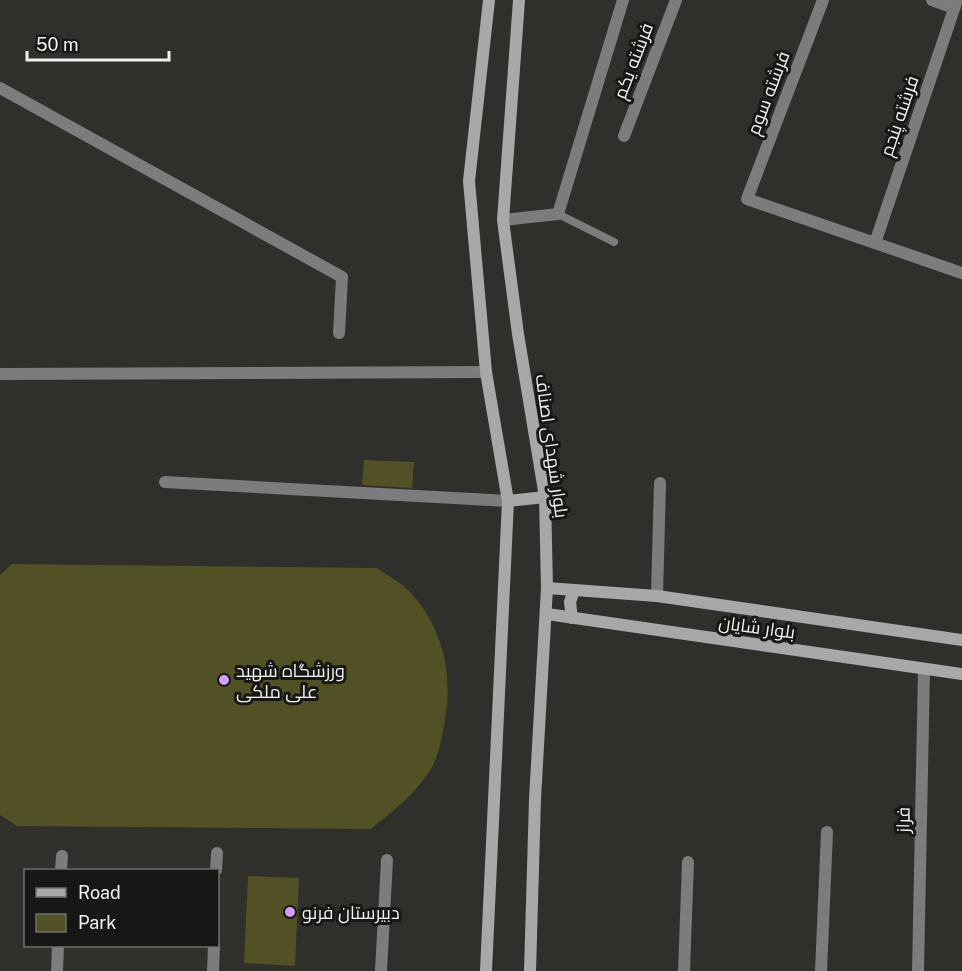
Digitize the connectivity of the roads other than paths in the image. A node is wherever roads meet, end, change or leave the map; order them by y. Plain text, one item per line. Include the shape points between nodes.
1 (489, 0) edge
2 (519, 0) edge
3 (623, 0) edge
4 (676, 0) edge
5 (823, 0) edge
6 (932, 0) edge
7 (956, 4) edge
8 (0, 88) edge
9 (624, 136) dead end
10 (558, 214) junction
11 (503, 220) junction
12 (614, 242) dead end
13 (874, 243) junction
14 (962, 273) edge
15 (339, 333) dead end
16 (486, 372) junction
17 (0, 374) edge
18 (165, 482) dead end
19 (660, 483) dead end
20 (545, 497) junction
21 (508, 501) junction
22 (547, 588) junction
23 (574, 590) junction
24 (657, 596) junction
25 (547, 614) junction
26 (572, 618) junction
27 (962, 640) edge
28 (924, 670) junction
29 (962, 674) edge
30 (827, 832) dead end
31 (217, 853) dead end
32 (62, 856) dead end
33 (387, 860) dead end
34 (688, 862) dead end
35 (61, 869) edge
36 (216, 869) edge
37 (58, 947) edge
38 (214, 947) edge
39 (57, 971) edge
40 (213, 971) edge
41 (381, 971) edge
42 (486, 971) edge
43 (530, 971) edge
44 (684, 971) edge
45 (821, 971) edge
46 (918, 971) edge

1 - 16 street via 469,181
2 - 11 street, بلوار شهدای اصناف
3 - 10 street
4 - 9 street, فرشته یکم
5 - 13 street, فرشته سوم via 747,199
6 - 7 street
7 - 13 street, فرشته پنجم
8 - 15 street via 342,277
10 - 11 street
10 - 12 lane
11 - 20 street, بلوار شهدای اصناف
13 - 14 street
16 - 17 street
16 - 21 street
18 - 21 street
19 - 24 street
20 - 21 street
20 - 22 street, بلوار شهدای اصناف
21 - 42 street
22 - 23 street, بلوار شایان
22 - 25 street, بلوار شهدای اصناف
23 - 24 street, بلوار شایان
23 - 26 street via 570,602
24 - 27 street, بلوار شایان
25 - 26 street, بلوار شایان
25 - 43 street, بلوار شهدای اصناف via 535,799
26 - 28 street, بلوار شایان
28 - 29 street, بلوار شایان
28 - 46 street, فراز
30 - 45 street
31 - 36 street
32 - 35 street
33 - 41 street
34 - 44 street
37 - 39 street
38 - 40 street

